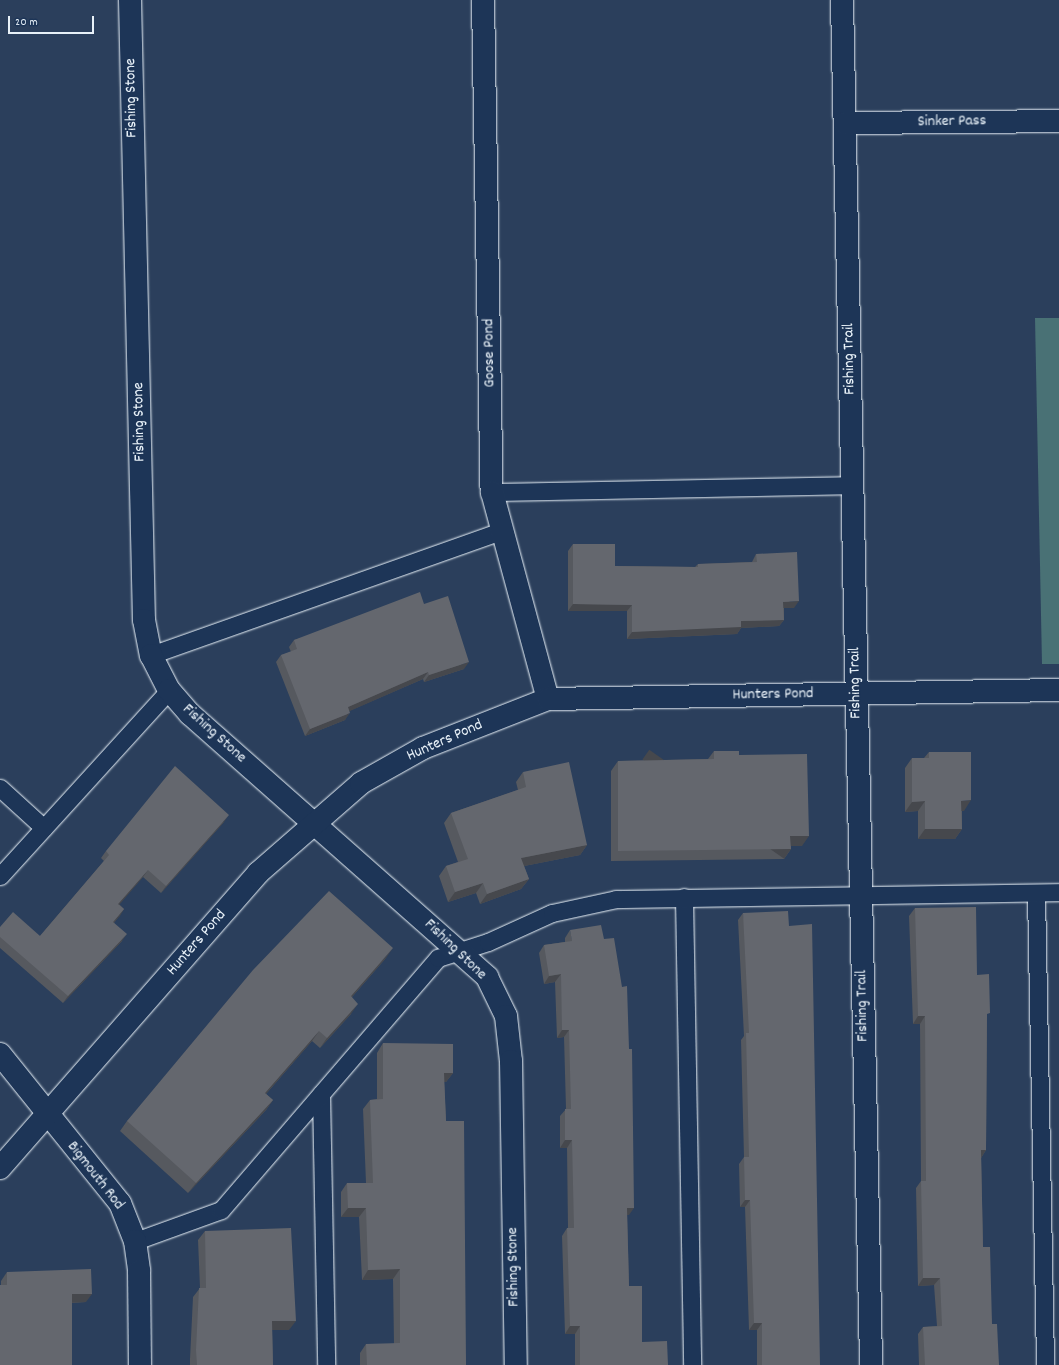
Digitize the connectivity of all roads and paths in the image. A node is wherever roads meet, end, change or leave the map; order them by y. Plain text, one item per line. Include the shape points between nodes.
1 (130, 0) edge
2 (483, 0) edge
3 (842, 0) edge
4 (1059, 120) edge
5 (844, 123) junction
6 (852, 486) junction
7 (492, 492) junction
8 (504, 530) junction
9 (151, 655) junction
10 (169, 690) junction
11 (1059, 690) edge
12 (856, 694) junction
13 (548, 700) junction
14 (0, 788) edge
15 (315, 822) junction
16 (44, 828) junction
17 (0, 876) edge
18 (1036, 892) junction
19 (1059, 892) edge
20 (861, 895) junction
21 (684, 897) junction
22 (460, 952) junction
23 (0, 1054) edge
24 (321, 1094) junction
25 (47, 1116) junction
26 (0, 1168) edge
27 (135, 1241) junction
28 (140, 1365) edge
29 (326, 1365) edge
30 (516, 1365) edge
31 (692, 1365) edge
32 (870, 1365) edge
33 (1045, 1365) edge

1 - 9 street, Fishing Stone via 144,620
2 - 7 street, Goose Pond
3 - 5 street, Fishing Trail
4 - 5 street, Sinker Pass
5 - 6 street, Fishing Trail
6 - 7 lane
6 - 12 street, Fishing Trail
7 - 8 street, Goose Pond
8 - 9 lane
8 - 13 street, Goose Pond
9 - 10 street, Fishing Stone
10 - 15 street, Fishing Stone via 190,714
10 - 16 lane
11 - 12 street, Hunters Pond
12 - 13 street, Hunters Pond
12 - 20 street, Fishing Trail
13 - 15 street, Hunters Pond via 423,748 361,784
14 - 16 lane
15 - 22 street, Fishing Stone
15 - 25 street, Hunters Pond via 258,873
16 - 17 lane
18 - 19 lane
18 - 20 lane
18 - 33 lane
20 - 21 lane
20 - 32 street, Fishing Trail
21 - 22 lane via 616,899 552,913
21 - 31 lane
22 - 24 lane via 438,958
22 - 30 street, Fishing Stone via 487,977 506,1016 511,1062
23 - 25 street, Bigmouth Rod
24 - 27 lane via 221,1210
24 - 29 lane
25 - 26 street, Hunters Pond
25 - 27 street, Bigmouth Rod via 120,1203
27 - 28 street, Bigmouth Rod

